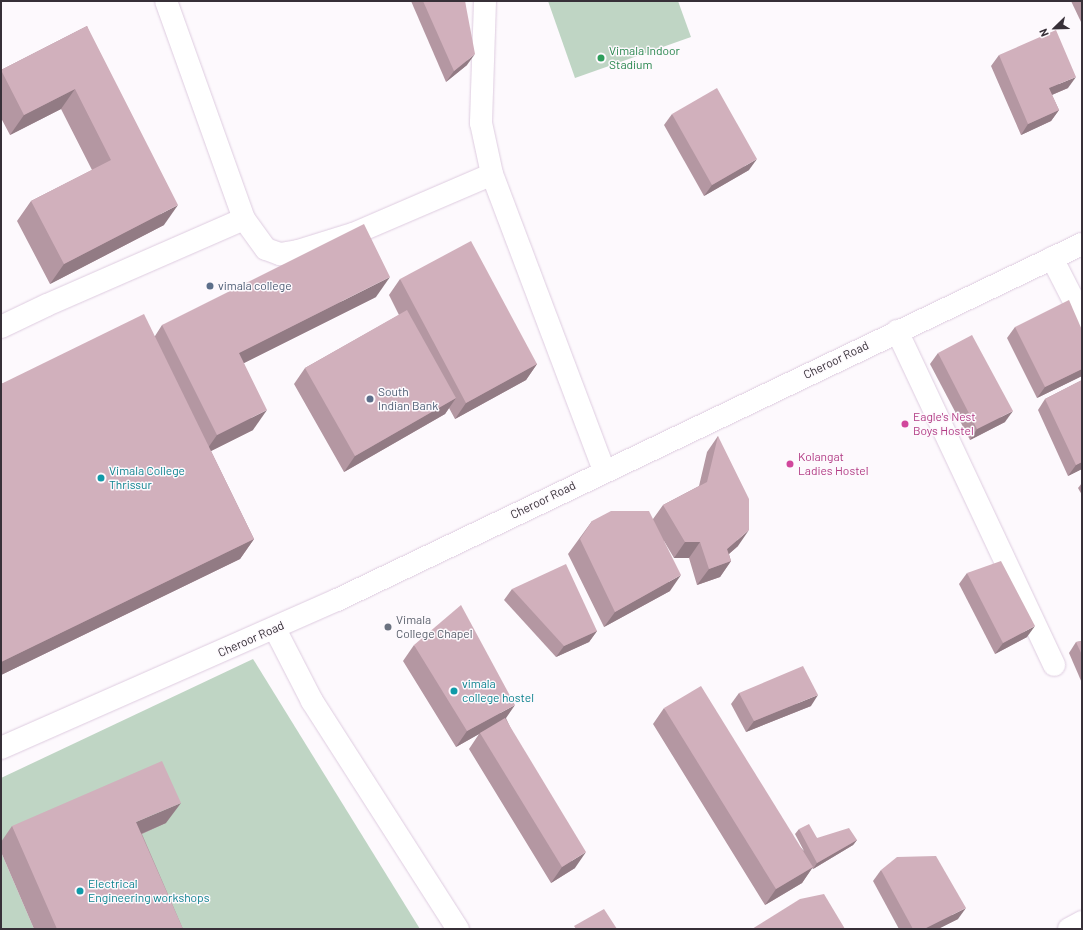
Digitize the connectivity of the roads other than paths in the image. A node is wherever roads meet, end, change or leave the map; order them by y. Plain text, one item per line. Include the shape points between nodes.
1 (166, 1) edge
2 (485, 1) edge
3 (492, 174) junction
4 (244, 219) junction
5 (1082, 244) edge
6 (1052, 258) junction
7 (1082, 317) edge
8 (1, 327) edge
9 (897, 331) junction
10 (604, 471) junction
11 (275, 629) junction
12 (1054, 665) dead end
13 (1, 748) edge
14 (1082, 922) edge
15 (458, 929) edge
16 (1069, 929) edge

1 - 4 street
2 - 3 street via 481,123
3 - 4 street via 352,234 298,251 280,254 266,249
3 - 10 street
4 - 8 street
5 - 6 street, Cheroor Road
6 - 7 street
6 - 9 street, Cheroor Road
9 - 10 street, Cheroor Road
9 - 12 street
10 - 11 street, Cheroor Road
11 - 13 street, Cheroor Road
11 - 15 street via 312,701
14 - 16 street

